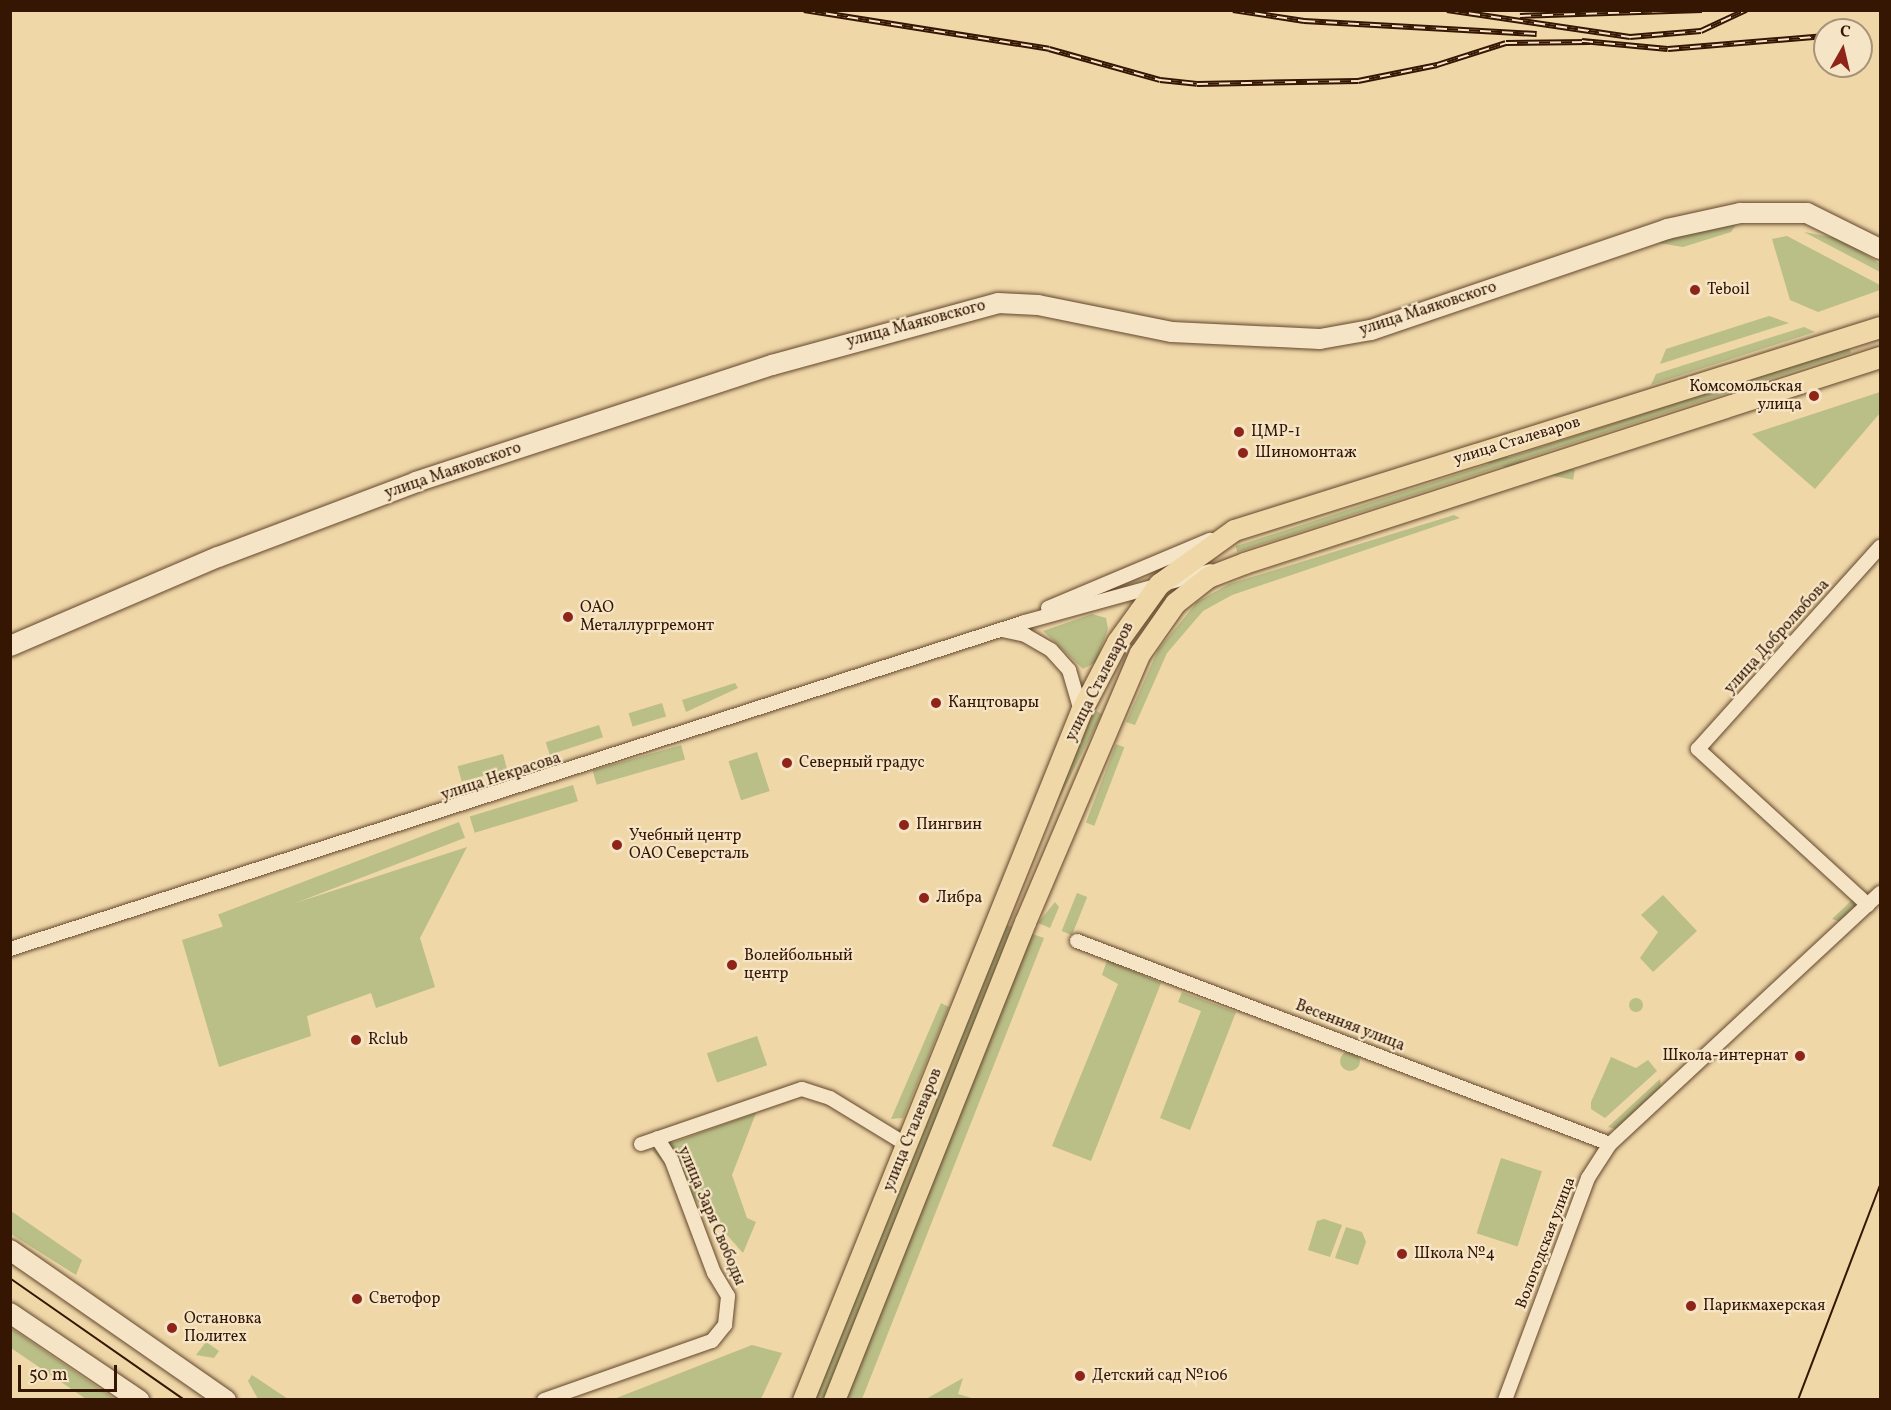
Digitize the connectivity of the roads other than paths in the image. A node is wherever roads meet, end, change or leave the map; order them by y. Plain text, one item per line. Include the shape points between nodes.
1 (1881, 249) edge
2 (1881, 327) edge
3 (1881, 357) edge
4 (1234, 530) junction
5 (1881, 547) edge
6 (1244, 563) junction
7 (1159, 584) junction
8 (1000, 630) junction
9 (10, 646) edge
10 (1081, 711) junction
11 (1881, 893) edge
12 (1868, 905) junction
13 (1077, 941) dead end
14 (10, 949) edge
15 (657, 1138) junction
16 (641, 1144) dead end
17 (1610, 1144) junction
18 (908, 1145) junction
19 (10, 1250) edge
20 (10, 1312) edge
21 (139, 1400) edge
22 (226, 1400) edge
23 (544, 1400) edge
24 (803, 1400) edge
25 (834, 1400) edge
26 (1505, 1400) edge

1 - 9 main road, улица Маяковского via 1807,213 1740,213 1667,229 1371,330 1320,339 1183,333 1038,305 998,303 772,365 417,482 218,557
2 - 4 main road, улица Сталеваров
3 - 6 main road, улица Сталеваров
4 - 7 main road, улица Сталеваров
4 - 8 street
5 - 12 street, улица Добролюбова via 1698,749
6 - 7 street
6 - 25 main road, улица Сталеваров via 1191,587 1140,653 1025,922
7 - 8 street
7 - 10 main road, улица Сталеваров via 1117,642
8 - 10 street via 1025,635 1052,650 1069,670
8 - 14 street, улица Некрасова
10 - 18 main road, улица Сталеваров
11 - 12 street, Вологодская улица
12 - 17 street, Вологодская улица
13 - 17 street, Весенняя улица
15 - 16 street
15 - 18 street via 802,1089 830,1098
15 - 23 street, улица Заря Свободы via 672,1161 714,1273 728,1296 725,1325 712,1341
17 - 26 street, Вологодская улица via 1588,1178
18 - 24 main road, улица Сталеваров
19 - 22 main road
20 - 21 main road

